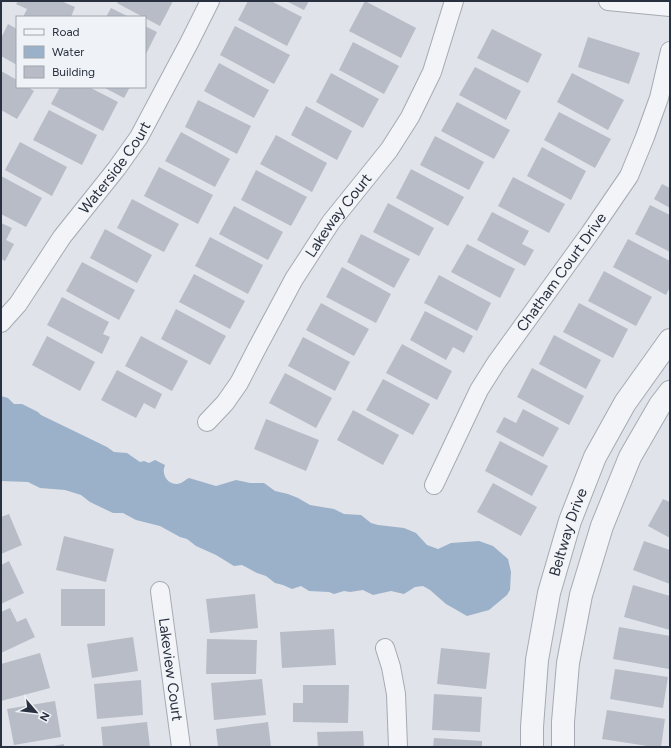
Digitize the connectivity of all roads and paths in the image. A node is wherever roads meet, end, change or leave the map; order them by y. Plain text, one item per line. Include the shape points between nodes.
1 (210, 1) edge
2 (454, 1) edge
3 (608, 1) edge
4 (670, 7) edge
5 (670, 51) edge
6 (1, 323) edge
7 (670, 340) edge
8 (670, 392) edge
9 (207, 422) dead end
10 (434, 485) dead end
11 (160, 591) dead end
12 (385, 648) dead end
13 (181, 747) edge
14 (398, 747) edge
15 (532, 747) edge
16 (563, 747) edge

1 - 6 street, Waterside Court via 139,137 62,237 18,304
2 - 9 street, Lakeway Court via 432,72 410,117 389,150 331,222 294,279 239,383
3 - 4 street
5 - 10 street, Chatham Court Drive via 659,98 629,176 496,362 479,390
7 - 15 street, Beltway Drive via 625,403 596,457 570,521 549,593 537,660
8 - 16 street, Beltway Drive via 630,457 600,533 581,595 568,663
11 - 13 street, Lakeview Court
12 - 14 street via 396,694

